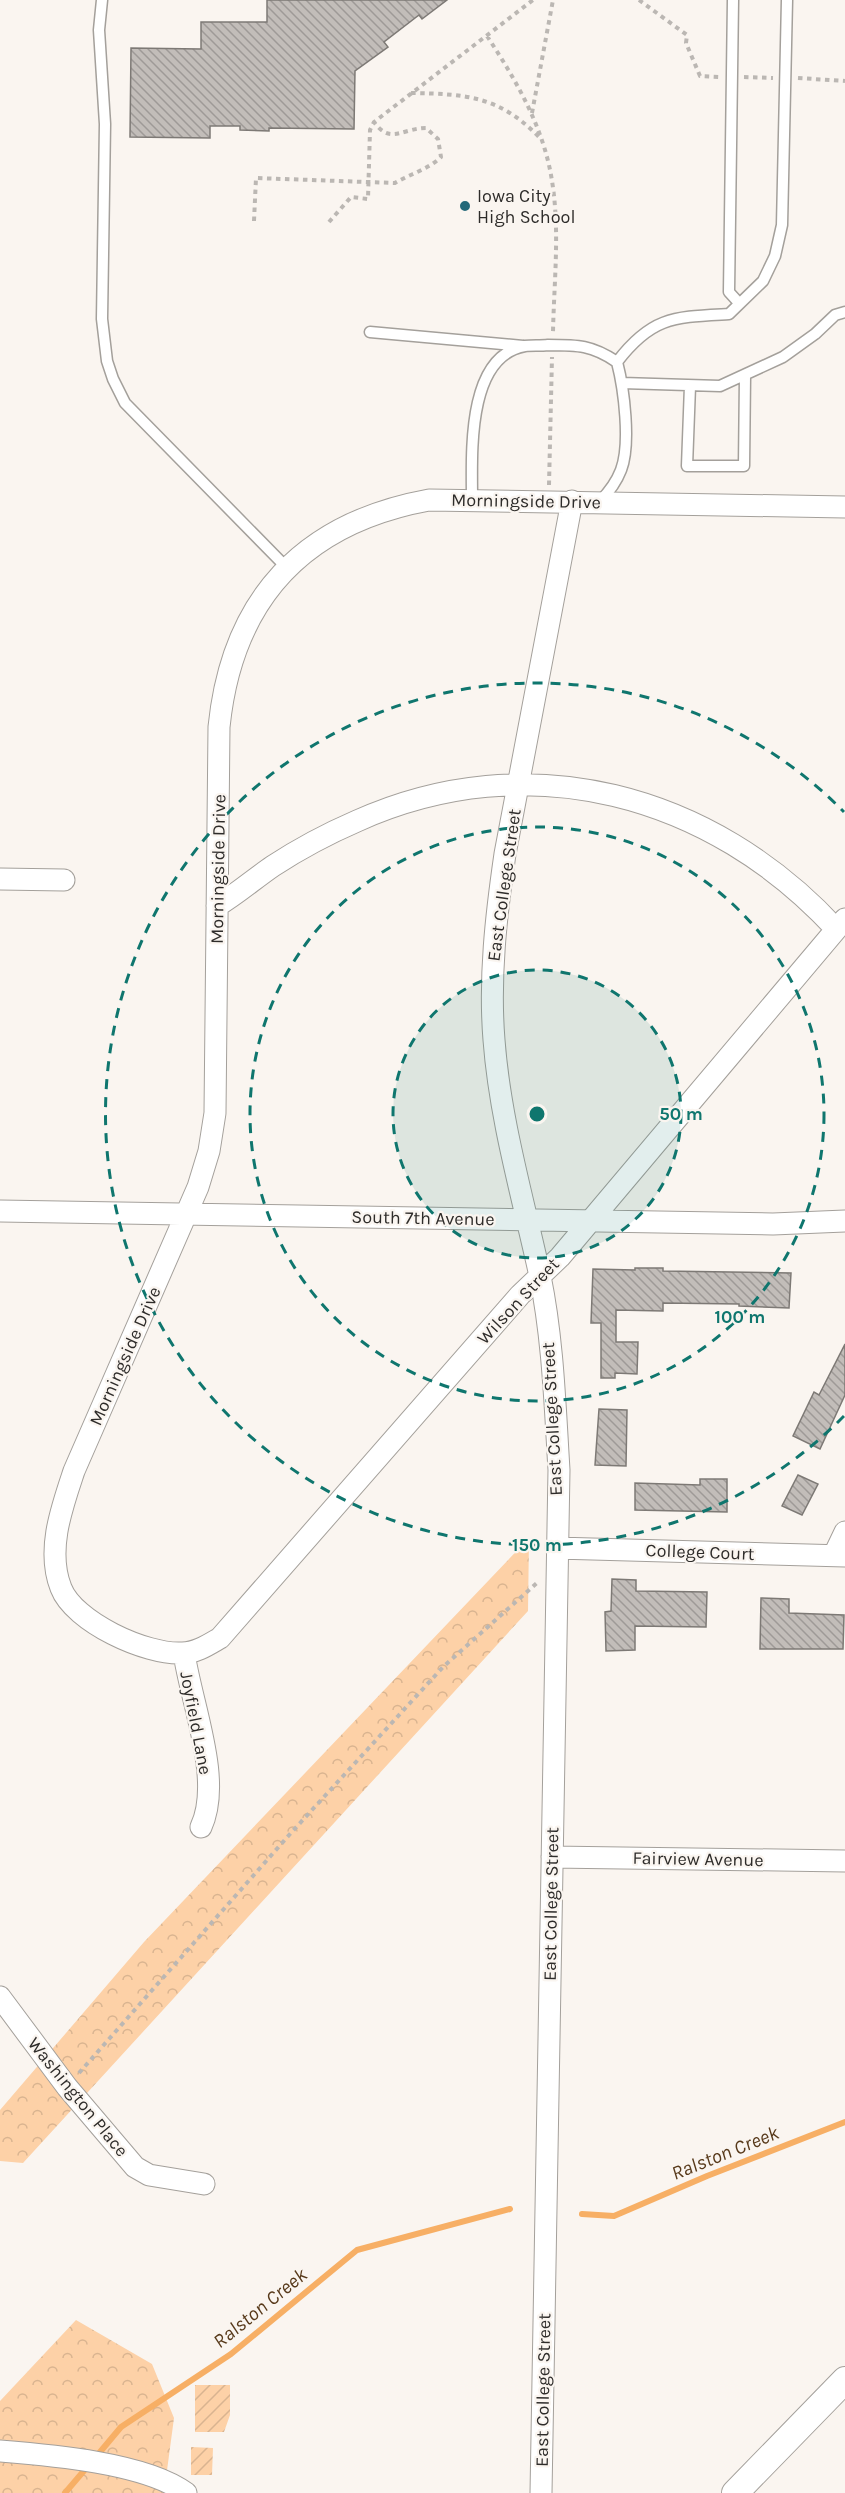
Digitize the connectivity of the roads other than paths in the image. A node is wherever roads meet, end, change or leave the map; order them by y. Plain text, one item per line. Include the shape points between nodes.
1 (102, 0) edge
2 (733, 0) edge
3 (787, 0) edge
4 (739, 303) junction
5 (845, 312) edge
6 (370, 332) dead end
7 (523, 346) junction
8 (617, 362) junction
9 (745, 376) junction
10 (622, 383) junction
11 (690, 386) junction
12 (472, 499) junction
13 (572, 501) junction
14 (600, 501) junction
15 (845, 507) edge
16 (288, 569) junction
17 (519, 784) junction
18 (0, 879) edge
19 (64, 880) dead end
20 (217, 906) junction
21 (841, 924) edge
22 (0, 1211) edge
23 (185, 1213) junction
24 (526, 1219) junction
25 (589, 1220) junction
26 (845, 1221) edge
27 (540, 1277) junction
28 (845, 1533) edge
29 (840, 1555) edge
30 (556, 1557) junction
31 (184, 1653) junction
32 (201, 1827) dead end
33 (552, 1857) junction
34 (845, 1862) edge
35 (0, 1997) edge
36 (204, 2184) dead end
37 (845, 2380) edge
38 (0, 2451) edge
39 (186, 2493) edge
40 (541, 2493) edge
41 (735, 2493) edge

1 - 16 lane via 102,319 113,379 125,402
2 - 4 lane via 729,292
3 - 4 lane via 782,225 775,256 763,281
4 - 8 lane via 729,314 686,317 652,326 632,342
5 - 9 lane via 835,315 783,357
6 - 7 lane
7 - 8 lane via 597,349
7 - 12 lane via 500,358 485,379 475,410
8 - 10 lane
9 - 11 lane via 720,386
9 - 11 lane via 744,466 687,466
10 - 11 lane
10 - 14 lane via 622,468 613,487
12 - 13 street, Morningside Drive
12 - 16 street, Morningside Drive via 429,500 367,516 332,533
13 - 14 street, Morningside Drive
13 - 17 street, East College Street
14 - 15 street, Morningside Drive
16 - 20 street, Morningside Drive via 255,609 241,636 223,693 219,727
17 - 20 street via 453,792 405,803 359,820 314,841
17 - 21 street via 587,789 630,799 711,830 784,878
17 - 24 street, East College Street via 497,913 494,1039 502,1106
18 - 19 street
20 - 23 street, Morningside Drive via 215,1113 209,1151
21 - 25 street, Wilson Street
22 - 23 street, South 7th Avenue
23 - 24 street, South 7th Avenue
23 - 31 street, Morningside Drive via 75,1471 56,1534 61,1589 95,1624 148,1649
24 - 25 street, South 7th Avenue
24 - 27 street, East College Street
25 - 26 street, South 7th Avenue via 773,1224
25 - 27 street, Wilson Street
27 - 30 street, East College Street via 555,1398 559,1470
27 - 31 street, Wilson Street via 520,1294 225,1633 202,1649
28 - 29 street
29 - 30 street, College Court
30 - 33 street, East College Street
31 - 32 street, Joyfield Lane via 208,1782 206,1816
33 - 34 street, Fairview Avenue
33 - 40 street, East College Street
35 - 36 street, Washington Place via 67,2087 135,2168 149,2175
37 - 41 street
38 - 39 street via 108,2465 164,2481

